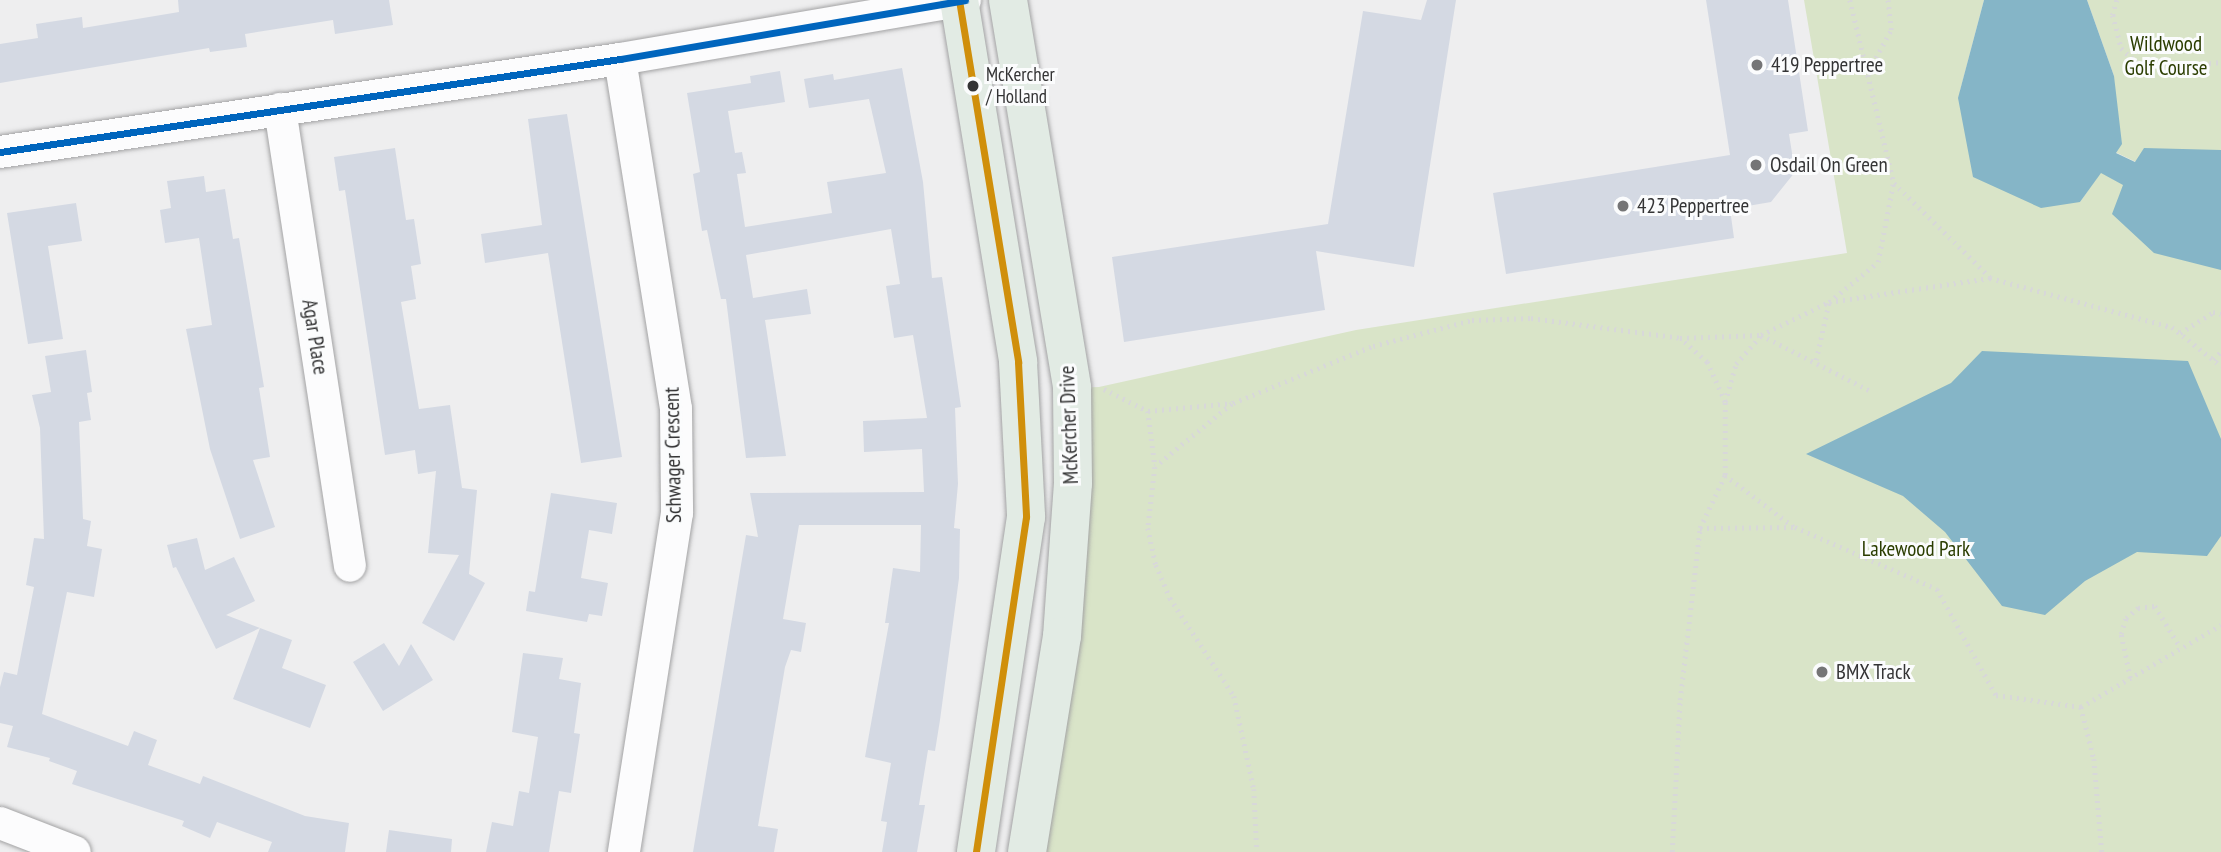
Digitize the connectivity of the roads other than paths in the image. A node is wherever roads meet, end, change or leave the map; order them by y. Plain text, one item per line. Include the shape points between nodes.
1 (960, 0) edge
2 (965, 0) edge
3 (1008, 0) edge
4 (620, 59) junction
5 (280, 109) junction
6 (0, 152) edge
7 (350, 565) dead end
8 (0, 823) edge
9 (75, 852) edge
10 (624, 852) edge
11 (976, 852) edge
12 (1027, 852) edge

1 - 2 street
1 - 4 street
1 - 11 main road via 1018,362 1026,517
3 - 12 main road, McKercher Drive via 1072,402 1073,483 1062,636
4 - 5 street
4 - 10 street, Schwager Crescent via 676,410 677,500
5 - 6 street
5 - 7 street, Agar Place
8 - 9 street

